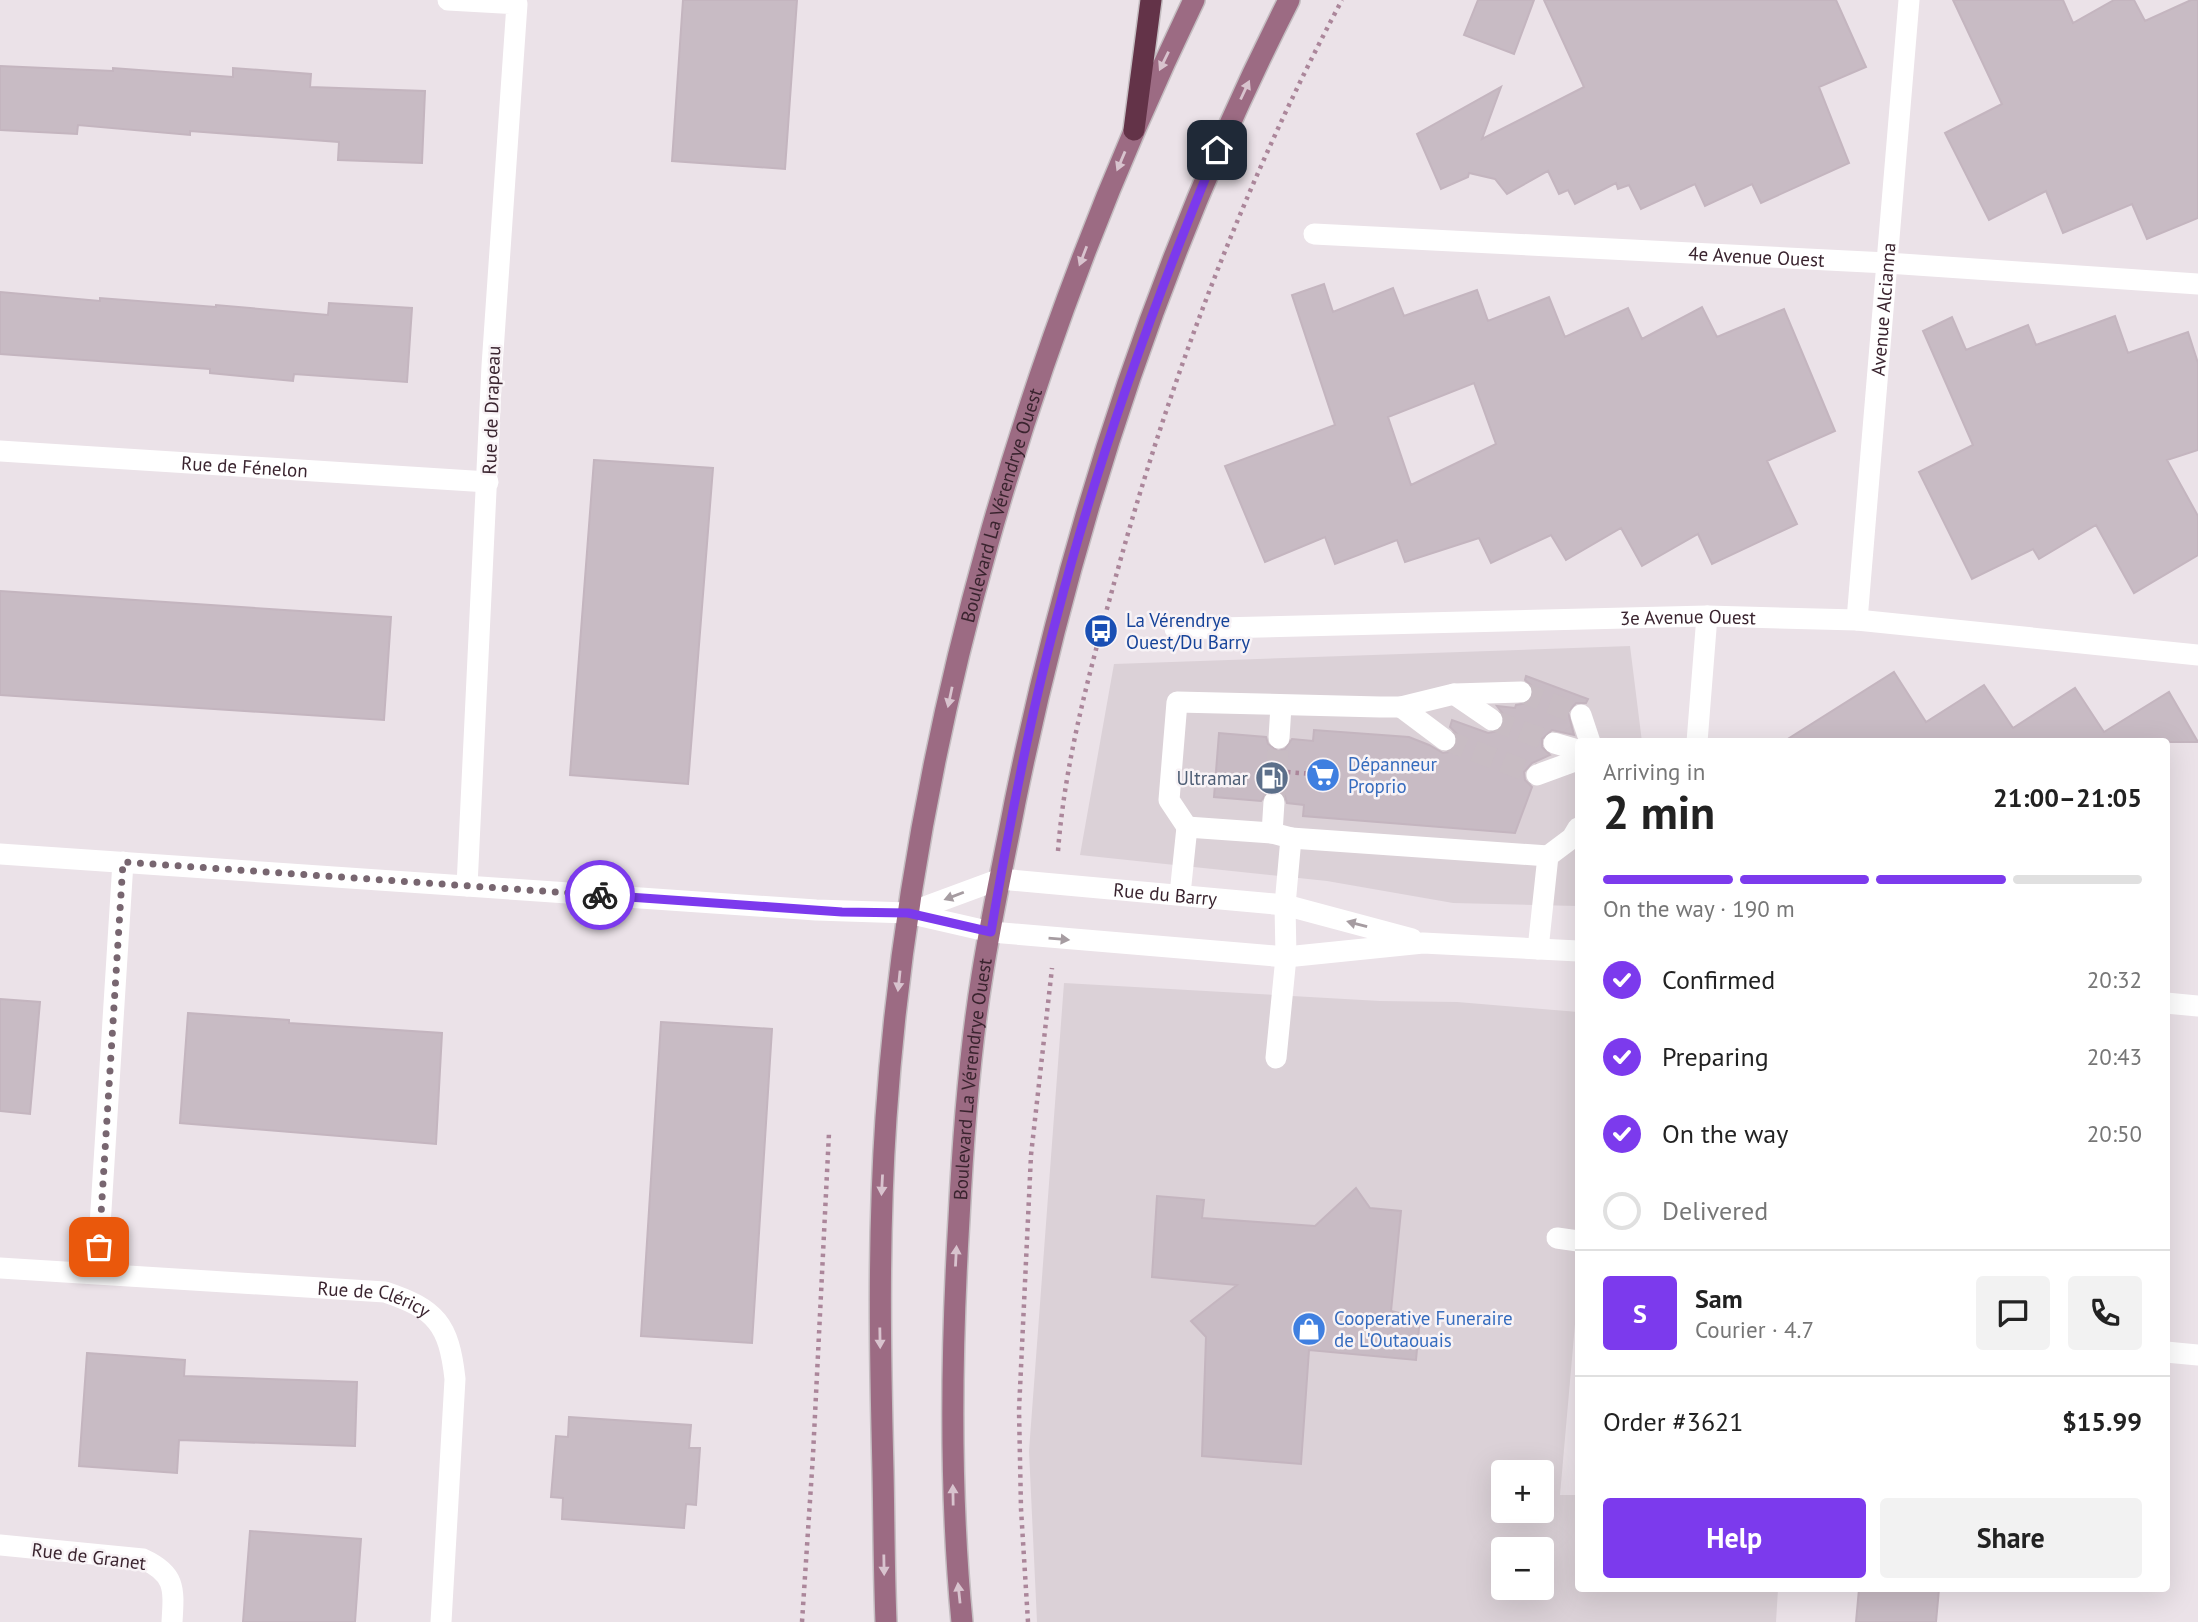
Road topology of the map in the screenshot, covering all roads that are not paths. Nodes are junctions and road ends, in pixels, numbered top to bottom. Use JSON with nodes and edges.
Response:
{"nodes":[{"id":1,"x":448,"y":0,"type":"edge"},
{"id":2,"x":1152,"y":0,"type":"edge"},
{"id":3,"x":1194,"y":0,"type":"edge"},
{"id":4,"x":1289,"y":0,"type":"edge"},
{"id":5,"x":1909,"y":0,"type":"edge"},
{"id":6,"x":1134,"y":131,"type":"junction"},
{"id":7,"x":1314,"y":234,"type":"dead end"},
{"id":8,"x":1886,"y":263,"type":"junction"},
{"id":9,"x":2198,"y":285,"type":"edge"},
{"id":10,"x":0,"y":451,"type":"edge"},
{"id":11,"x":488,"y":482,"type":"junction"},
{"id":12,"x":1707,"y":616,"type":"junction"},
{"id":13,"x":1857,"y":620,"type":"junction"},
{"id":14,"x":1175,"y":628,"type":"dead end"},
{"id":15,"x":2198,"y":655,"type":"edge"},
{"id":16,"x":1521,"y":692,"type":"tunnel mouth"},
{"id":17,"x":1454,"y":694,"type":"junction"},
{"id":18,"x":1281,"y":706,"type":"junction"},
{"id":19,"x":1401,"y":706,"type":"junction"},
{"id":20,"x":1581,"y":715,"type":"dead end"},
{"id":21,"x":1492,"y":720,"type":"tunnel mouth"},
{"id":22,"x":1279,"y":738,"type":"tunnel mouth"},
{"id":23,"x":1589,"y":738,"type":"edge"},
{"id":24,"x":1697,"y":738,"type":"edge"},
{"id":25,"x":1445,"y":740,"type":"tunnel mouth"},
{"id":26,"x":1554,"y":743,"type":"tunnel mouth"},
{"id":27,"x":1575,"y":749,"type":"edge"},
{"id":28,"x":1575,"y":761,"type":"edge"},
{"id":29,"x":1536,"y":775,"type":"tunnel mouth"},
{"id":30,"x":1273,"y":802,"type":"tunnel mouth"},
{"id":31,"x":1187,"y":827,"type":"junction"},
{"id":32,"x":1575,"y":833,"type":"edge"},
{"id":33,"x":1282,"y":835,"type":"junction"},
{"id":34,"x":0,"y":854,"type":"edge"},
{"id":35,"x":1548,"y":856,"type":"junction"},
{"id":36,"x":123,"y":862,"type":"junction"},
{"id":37,"x":1000,"y":878,"type":"junction"},
{"id":38,"x":467,"y":886,"type":"junction"},
{"id":39,"x":1180,"y":894,"type":"junction"},
{"id":40,"x":1285,"y":905,"type":"junction"},
{"id":41,"x":908,"y":913,"type":"junction"},
{"id":42,"x":991,"y":932,"type":"junction"},
{"id":43,"x":1423,"y":943,"type":"junction"},
{"id":44,"x":1538,"y":949,"type":"junction"},
{"id":45,"x":1575,"y":951,"type":"edge"},
{"id":46,"x":1286,"y":957,"type":"junction"},
{"id":47,"x":2170,"y":1003,"type":"edge"},
{"id":48,"x":2198,"y":1006,"type":"edge"},
{"id":49,"x":1276,"y":1058,"type":"dead end"},
{"id":50,"x":0,"y":1268,"type":"edge"},
{"id":51,"x":97,"y":1273,"type":"junction"},
{"id":52,"x":2170,"y":1352,"type":"edge"},
{"id":53,"x":2198,"y":1355,"type":"edge"},
{"id":54,"x":0,"y":1545,"type":"edge"},
{"id":55,"x":172,"y":1622,"type":"edge"},
{"id":56,"x":441,"y":1622,"type":"edge"},
{"id":57,"x":886,"y":1622,"type":"edge"},
{"id":58,"x":962,"y":1622,"type":"edge"}],
"edges":[{"from":1,"to":11,"type":"street","name":"Rue de Drapeau"},
{"from":2,"to":6,"type":"highway"},
{"from":3,"to":6,"type":"main road","name":"Boulevard La Vérendrye Ouest","one_way":true},
{"from":37,"to":4,"type":"main road","name":"Boulevard La Vérendrye Ouest","one_way":true},
{"from":5,"to":8,"type":"street","name":"Avenue Alcianna"},
{"from":6,"to":41,"type":"main road","name":"Boulevard La Vérendrye Ouest","one_way":true},
{"from":7,"to":8,"type":"street","name":"4e Avenue Ouest"},
{"from":8,"to":9,"type":"street","name":"4e Avenue Ouest"},
{"from":8,"to":13,"type":"street","name":"Avenue Alcianna"},
{"from":10,"to":11,"type":"street","name":"Rue de Fénelon"},
{"from":11,"to":38,"type":"street","name":"Rue de Drapeau"},
{"from":12,"to":13,"type":"street","name":"3e Avenue Ouest"},
{"from":12,"to":14,"type":"street","name":"3e Avenue Ouest"},
{"from":12,"to":24,"type":"street"},
{"from":13,"to":15,"type":"street","name":"3e Avenue Ouest"},
{"from":16,"to":17,"type":"street"},
{"from":17,"to":19,"type":"street"},
{"from":17,"to":21,"type":"street"},
{"from":18,"to":19,"type":"street"},
{"from":18,"to":22,"type":"street"},
{"from":18,"to":31,"type":"street"},
{"from":19,"to":25,"type":"street"},
{"from":20,"to":23,"type":"street"},
{"from":26,"to":27,"type":"street"},
{"from":28,"to":29,"type":"street"},
{"from":30,"to":33,"type":"street"},
{"from":31,"to":33,"type":"street"},
{"from":31,"to":39,"type":"street"},
{"from":32,"to":35,"type":"street"},
{"from":33,"to":35,"type":"street"},
{"from":33,"to":40,"type":"street"},
{"from":34,"to":36,"type":"street","name":"Rue du Barry"},
{"from":35,"to":44,"type":"street"},
{"from":36,"to":38,"type":"street","name":"Rue du Barry"},
{"from":36,"to":51,"type":"street"},
{"from":37,"to":39,"type":"street","name":"Rue du Barry"},
{"from":37,"to":41,"type":"street","name":"Rue du Barry","one_way":true},
{"from":37,"to":42,"type":"main road","name":"Boulevard La Vérendrye Ouest"},
{"from":38,"to":41,"type":"street","name":"Rue du Barry"},
{"from":39,"to":40,"type":"street","name":"Rue du Barry"},
{"from":43,"to":40,"type":"street","name":"Rue du Barry","one_way":true},
{"from":40,"to":46,"type":"street"},
{"from":41,"to":42,"type":"street","name":"Rue du Barry"},
{"from":41,"to":57,"type":"main road","name":"Boulevard La Vérendrye Ouest","one_way":true},
{"from":42,"to":46,"type":"street","name":"Rue du Barry","one_way":true},
{"from":58,"to":42,"type":"main road","name":"Boulevard La Vérendrye Ouest","one_way":true},
{"from":43,"to":44,"type":"street","name":"Rue du Barry"},
{"from":43,"to":46,"type":"street","name":"Rue du Barry"},
{"from":44,"to":45,"type":"street","name":"Rue du Barry"},
{"from":46,"to":49,"type":"street"},
{"from":47,"to":48,"type":"street"},
{"from":50,"to":51,"type":"street","name":"Rue de Cléricy"},
{"from":51,"to":56,"type":"street","name":"Rue de Cléricy"},
{"from":52,"to":53,"type":"street"},
{"from":54,"to":55,"type":"street","name":"Rue de Granet"}]}
